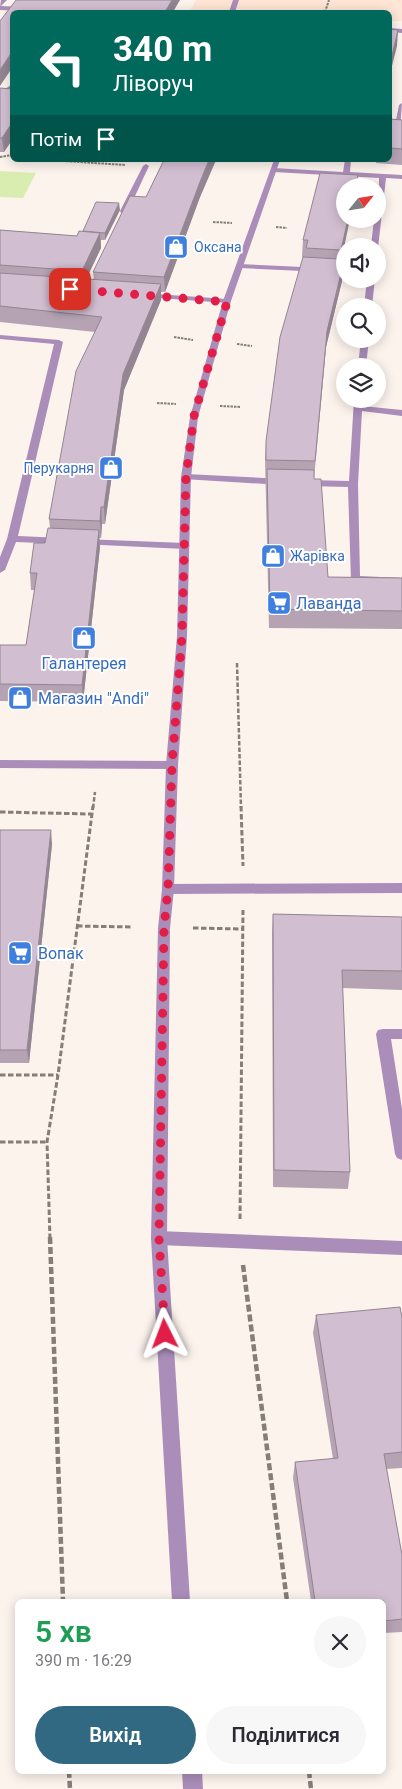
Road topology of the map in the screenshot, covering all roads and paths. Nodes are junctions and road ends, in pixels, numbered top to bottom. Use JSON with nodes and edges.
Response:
{"nodes":[{"id":1,"x":4,"y":0,"type":"edge"},
{"id":2,"x":0,"y":7,"type":"edge"},
{"id":3,"x":29,"y":9,"type":"edge"},
{"id":4,"x":10,"y":88,"type":"edge"},
{"id":5,"x":0,"y":96,"type":"edge"},
{"id":6,"x":402,"y":105,"type":"edge"},
{"id":7,"x":396,"y":130,"type":"edge"},
{"id":8,"x":79,"y":162,"type":"edge"},
{"id":9,"x":348,"y":162,"type":"edge"},
{"id":10,"x":94,"y":163,"type":"joint"},
{"id":11,"x":275,"y":165,"type":"edge"},
{"id":12,"x":146,"y":166,"type":"joint"},
{"id":13,"x":346,"y":174,"type":"junction"},
{"id":14,"x":383,"y":176,"type":"junction"},
{"id":15,"x":402,"y":177,"type":"edge"},
{"id":16,"x":120,"y":218,"type":"edge"},
{"id":17,"x":376,"y":238,"type":"edge"},
{"id":18,"x":241,"y":266,"type":"junction"},
{"id":19,"x":336,"y":271,"type":"edge"},
{"id":20,"x":136,"y":294,"type":"edge"},
{"id":21,"x":227,"y":302,"type":"junction"},
{"id":22,"x":0,"y":336,"type":"edge"},
{"id":23,"x":174,"y":337,"type":"dead end"},
{"id":24,"x":194,"y":340,"type":"dead end"},
{"id":25,"x":236,"y":344,"type":"dead end"},
{"id":26,"x":252,"y":346,"type":"dead end"},
{"id":27,"x":357,"y":408,"type":"edge"},
{"id":28,"x":377,"y":408,"type":"edge"},
{"id":29,"x":402,"y":413,"type":"edge"},
{"id":30,"x":186,"y":477,"type":"junction"},
{"id":31,"x":353,"y":484,"type":"junction"},
{"id":32,"x":12,"y":539,"type":"junction"},
{"id":33,"x":185,"y":546,"type":"junction"},
{"id":34,"x":0,"y":570,"type":"edge"},
{"id":35,"x":402,"y":581,"type":"edge"},
{"id":36,"x":237,"y":663,"type":"dead end"},
{"id":37,"x":0,"y":764,"type":"edge"},
{"id":38,"x":172,"y":765,"type":"junction"},
{"id":39,"x":95,"y":792,"type":"dead end"},
{"id":40,"x":0,"y":812,"type":"edge"},
{"id":41,"x":91,"y":814,"type":"junction"},
{"id":42,"x":244,"y":888,"type":"junction"},
{"id":43,"x":402,"y":888,"type":"edge"},
{"id":44,"x":168,"y":889,"type":"junction"},
{"id":45,"x":77,"y":926,"type":"junction"},
{"id":46,"x":132,"y":927,"type":"dead end"},
{"id":47,"x":194,"y":928,"type":"dead end"},
{"id":48,"x":243,"y":929,"type":"dead end"},
{"id":49,"x":402,"y":1034,"type":"edge"},
{"id":50,"x":0,"y":1075,"type":"edge"},
{"id":51,"x":58,"y":1075,"type":"junction"},
{"id":52,"x":0,"y":1142,"type":"edge"},
{"id":53,"x":47,"y":1142,"type":"junction"},
{"id":54,"x":402,"y":1154,"type":"edge"},
{"id":55,"x":159,"y":1238,"type":"junction"},
{"id":56,"x":402,"y":1248,"type":"edge"},
{"id":57,"x":63,"y":1599,"type":"edge"},
{"id":58,"x":182,"y":1599,"type":"edge"},
{"id":59,"x":70,"y":1774,"type":"edge"},
{"id":60,"x":192,"y":1774,"type":"edge"},
{"id":61,"x":309,"y":1774,"type":"edge"},
{"id":62,"x":70,"y":1789,"type":"edge"},
{"id":63,"x":193,"y":1789,"type":"edge"},
{"id":64,"x":311,"y":1789,"type":"edge"}],
"edges":[{"from":1,"to":2,"type":"street"},
{"from":2,"to":3,"type":"street"},
{"from":4,"to":5,"type":"street"},
{"from":6,"to":7,"type":"street"},
{"from":8,"to":10,"type":"path"},
{"from":9,"to":13,"type":"street"},
{"from":10,"to":12,"type":"path"},
{"from":11,"to":13,"type":"street"},
{"from":11,"to":18,"type":"street"},
{"from":12,"to":16,"type":"street"},
{"from":13,"to":14,"type":"street"},
{"from":14,"to":15,"type":"street"},
{"from":14,"to":17,"type":"street"},
{"from":18,"to":19,"type":"street"},
{"from":18,"to":21,"type":"street"},
{"from":20,"to":21,"type":"street"},
{"from":21,"to":30,"type":"street"},
{"from":22,"to":32,"type":"street"},
{"from":23,"to":24,"type":"path"},
{"from":25,"to":26,"type":"path"},
{"from":27,"to":31,"type":"street"},
{"from":28,"to":29,"type":"street"},
{"from":30,"to":31,"type":"street"},
{"from":30,"to":33,"type":"street"},
{"from":31,"to":35,"type":"street"},
{"from":32,"to":33,"type":"street"},
{"from":32,"to":34,"type":"street"},
{"from":33,"to":38,"type":"street"},
{"from":36,"to":42,"type":"path"},
{"from":37,"to":38,"type":"street"},
{"from":38,"to":44,"type":"street"},
{"from":39,"to":41,"type":"path"},
{"from":40,"to":41,"type":"path"},
{"from":41,"to":45,"type":"path"},
{"from":42,"to":43,"type":"street"},
{"from":42,"to":44,"type":"street"},
{"from":44,"to":55,"type":"street"},
{"from":45,"to":46,"type":"path"},
{"from":45,"to":51,"type":"path"},
{"from":47,"to":48,"type":"path"},
{"from":49,"to":54,"type":"street"},
{"from":50,"to":51,"type":"path"},
{"from":51,"to":53,"type":"path"},
{"from":52,"to":53,"type":"path"},
{"from":53,"to":57,"type":"path"},
{"from":55,"to":56,"type":"street"},
{"from":55,"to":58,"type":"street"},
{"from":59,"to":62,"type":"path"},
{"from":60,"to":63,"type":"street"},
{"from":61,"to":64,"type":"path"}]}
